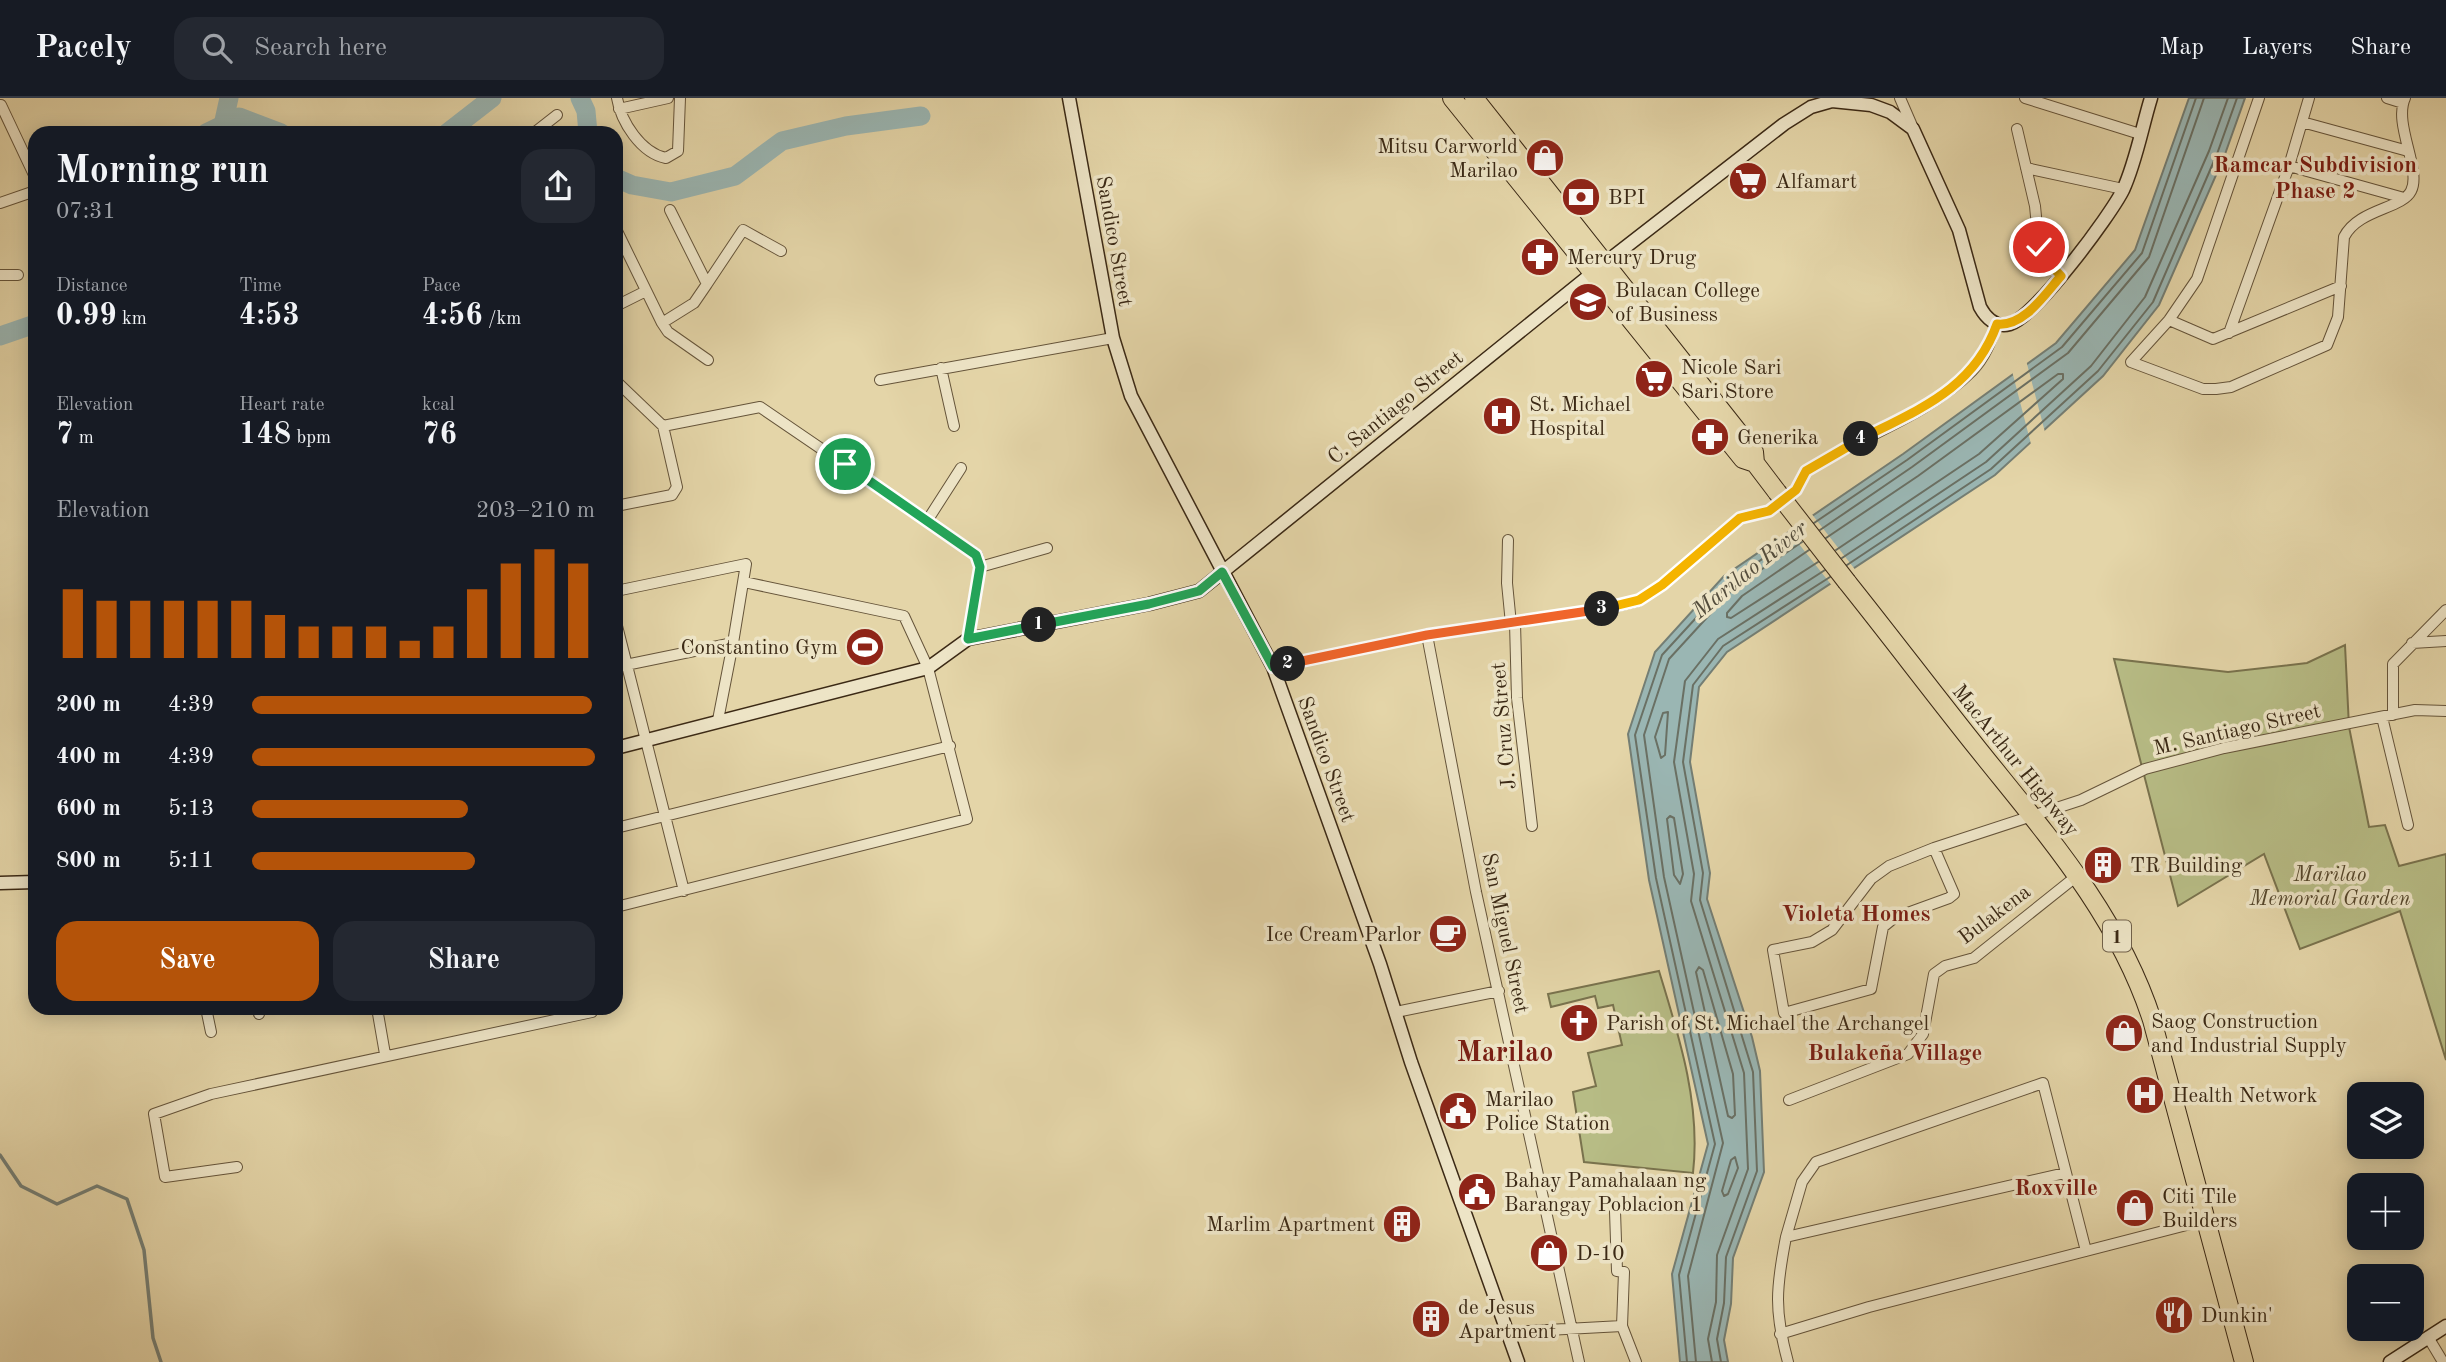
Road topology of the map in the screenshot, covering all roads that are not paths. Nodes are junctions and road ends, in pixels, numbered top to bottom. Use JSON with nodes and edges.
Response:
{"nodes":[{"id":1,"x":617,"y":98,"type":"edge"},
{"id":2,"x":668,"y":98,"type":"edge"},
{"id":3,"x":680,"y":98,"type":"edge"},
{"id":4,"x":1069,"y":98,"type":"edge"},
{"id":5,"x":1452,"y":98,"type":"edge"},
{"id":6,"x":1474,"y":98,"type":"edge"},
{"id":7,"x":1900,"y":98,"type":"edge"},
{"id":8,"x":2025,"y":98,"type":"edge"},
{"id":9,"x":2151,"y":98,"type":"edge"},
{"id":10,"x":2259,"y":98,"type":"edge"},
{"id":11,"x":2309,"y":98,"type":"edge"},
{"id":12,"x":2387,"y":98,"type":"edge"},
{"id":13,"x":2404,"y":100,"type":"edge"},
{"id":14,"x":1,"y":105,"type":"edge"},
{"id":15,"x":619,"y":109,"type":"junction"},
{"id":16,"x":557,"y":114,"type":"dead end"},
{"id":17,"x":2302,"y":122,"type":"junction"},
{"id":18,"x":542,"y":126,"type":"edge"},
{"id":19,"x":1913,"y":129,"type":"junction"},
{"id":20,"x":2017,"y":129,"type":"dead end"},
{"id":21,"x":2140,"y":134,"type":"junction"},
{"id":22,"x":2408,"y":151,"type":"junction"},
{"id":23,"x":28,"y":162,"type":"edge"},
{"id":24,"x":2289,"y":166,"type":"junction"},
{"id":25,"x":2026,"y":168,"type":"junction"},
{"id":26,"x":2123,"y":189,"type":"junction"},
{"id":27,"x":28,"y":193,"type":"edge"},
{"id":28,"x":2404,"y":198,"type":"junction"},
{"id":29,"x":0,"y":203,"type":"edge"},
{"id":30,"x":670,"y":211,"type":"dead end"},
{"id":31,"x":781,"y":251,"type":"dead end"},
{"id":32,"x":623,"y":254,"type":"edge"},
{"id":33,"x":1599,"y":268,"type":"junction"},
{"id":34,"x":0,"y":275,"type":"edge"},
{"id":35,"x":18,"y":275,"type":"dead end"},
{"id":36,"x":2061,"y":276,"type":"junction"},
{"id":37,"x":707,"y":284,"type":"junction"},
{"id":38,"x":2341,"y":286,"type":"junction"},
{"id":39,"x":646,"y":291,"type":"junction"},
{"id":40,"x":623,"y":302,"type":"edge"},
{"id":41,"x":2169,"y":320,"type":"junction"},
{"id":42,"x":662,"y":323,"type":"junction"},
{"id":43,"x":1997,"y":324,"type":"junction"},
{"id":44,"x":2229,"y":332,"type":"junction"},
{"id":45,"x":1113,"y":338,"type":"junction"},
{"id":46,"x":708,"y":360,"type":"dead end"},
{"id":47,"x":941,"y":369,"type":"junction"},
{"id":48,"x":880,"y":380,"type":"dead end"},
{"id":49,"x":623,"y":388,"type":"edge"},
{"id":50,"x":663,"y":426,"type":"junction"},
{"id":51,"x":954,"y":426,"type":"dead end"},
{"id":52,"x":961,"y":468,"type":"dead end"},
{"id":53,"x":623,"y":505,"type":"edge"},
{"id":54,"x":927,"y":521,"type":"junction"},
{"id":55,"x":1508,"y":540,"type":"dead end"},
{"id":56,"x":1047,"y":548,"type":"dead end"},
{"id":57,"x":980,"y":567,"type":"junction"},
{"id":58,"x":1222,"y":572,"type":"junction"},
{"id":59,"x":744,"y":582,"type":"junction"},
{"id":60,"x":623,"y":590,"type":"edge"},
{"id":61,"x":2446,"y":610,"type":"edge"},
{"id":62,"x":1513,"y":623,"type":"junction"},
{"id":63,"x":1427,"y":635,"type":"junction"},
{"id":64,"x":968,"y":639,"type":"junction"},
{"id":65,"x":2446,"y":641,"type":"edge"},
{"id":66,"x":733,"y":643,"type":"junction"},
{"id":67,"x":2412,"y":643,"type":"junction"},
{"id":68,"x":623,"y":666,"type":"edge"},
{"id":69,"x":1273,"y":667,"type":"junction"},
{"id":70,"x":928,"y":668,"type":"junction"},
{"id":71,"x":623,"y":672,"type":"edge"},
{"id":72,"x":2446,"y":711,"type":"edge"},
{"id":73,"x":2387,"y":716,"type":"junction"},
{"id":74,"x":718,"y":720,"type":"junction"},
{"id":75,"x":648,"y":741,"type":"junction"},
{"id":76,"x":623,"y":746,"type":"edge"},
{"id":77,"x":950,"y":746,"type":"junction"},
{"id":78,"x":667,"y":815,"type":"junction"},
{"id":79,"x":2031,"y":816,"type":"junction"},
{"id":80,"x":2408,"y":825,"type":"dead end"},
{"id":81,"x":623,"y":826,"type":"edge"},
{"id":82,"x":1532,"y":826,"type":"dead end"},
{"id":83,"x":1934,"y":848,"type":"junction"},
{"id":84,"x":2078,"y":875,"type":"junction"},
{"id":85,"x":28,"y":881,"type":"edge"},
{"id":86,"x":0,"y":883,"type":"edge"},
{"id":87,"x":684,"y":891,"type":"junction"},
{"id":88,"x":623,"y":905,"type":"edge"},
{"id":89,"x":1499,"y":990,"type":"junction"},
{"id":90,"x":1396,"y":1012,"type":"junction"},
{"id":91,"x":207,"y":1015,"type":"edge"},
{"id":92,"x":378,"y":1015,"type":"edge"},
{"id":93,"x":577,"y":1015,"type":"edge"},
{"id":94,"x":211,"y":1032,"type":"dead end"},
{"id":95,"x":385,"y":1054,"type":"junction"},
{"id":96,"x":1789,"y":1100,"type":"dead end"},
{"id":97,"x":237,"y":1167,"type":"dead end"},
{"id":98,"x":2065,"y":1173,"type":"junction"},
{"id":99,"x":1615,"y":1211,"type":"dead end"},
{"id":100,"x":2206,"y":1220,"type":"junction"},
{"id":101,"x":1786,"y":1237,"type":"junction"},
{"id":102,"x":2086,"y":1251,"type":"junction"},
{"id":103,"x":1622,"y":1326,"type":"junction"},
{"id":104,"x":2446,"y":1326,"type":"edge"},
{"id":105,"x":1571,"y":1327,"type":"junction"},
{"id":106,"x":1510,"y":1332,"type":"junction"},
{"id":107,"x":1780,"y":1334,"type":"junction"},
{"id":108,"x":2428,"y":1337,"type":"junction"},
{"id":109,"x":1518,"y":1362,"type":"edge"},
{"id":110,"x":1579,"y":1362,"type":"edge"},
{"id":111,"x":1636,"y":1362,"type":"edge"},
{"id":112,"x":1788,"y":1362,"type":"edge"},
{"id":113,"x":2244,"y":1362,"type":"edge"},
{"id":114,"x":2389,"y":1362,"type":"edge"},
{"id":115,"x":2443,"y":1362,"type":"edge"}],
"edges":[{"from":1,"to":15,"type":"street"},
{"from":2,"to":15,"type":"street"},
{"from":3,"to":15,"type":"street"},
{"from":4,"to":45,"type":"main road","name":"Sandico Street"},
{"from":5,"to":33,"type":"highway","name":"MacArthur Highway","number":"1"},
{"from":6,"to":33,"type":"highway","name":"MacArthur Highway","number":"1"},
{"from":7,"to":19,"type":"street"},
{"from":8,"to":21,"type":"street"},
{"from":9,"to":21,"type":"main road"},
{"from":10,"to":41,"type":"street"},
{"from":11,"to":17,"type":"street"},
{"from":12,"to":13,"type":"street"},
{"from":13,"to":22,"type":"street"},
{"from":14,"to":23,"type":"street"},
{"from":16,"to":18,"type":"street"},
{"from":17,"to":22,"type":"street"},
{"from":17,"to":24,"type":"street"},
{"from":19,"to":33,"type":"main road","name":"C. Santiago Street"},
{"from":19,"to":43,"type":"main road"},
{"from":20,"to":25,"type":"street"},
{"from":21,"to":26,"type":"main road"},
{"from":22,"to":28,"type":"street"},
{"from":24,"to":28,"type":"street"},
{"from":24,"to":44,"type":"street"},
{"from":25,"to":26,"type":"street"},
{"from":25,"to":36,"type":"street"},
{"from":26,"to":36,"type":"main road"},
{"from":27,"to":29,"type":"street"},
{"from":28,"to":38,"type":"street"},
{"from":30,"to":37,"type":"street"},
{"from":31,"to":37,"type":"street"},
{"from":32,"to":39,"type":"street"},
{"from":33,"to":58,"type":"main road","name":"C. Santiago Street"},
{"from":33,"to":79,"type":"highway","name":"MacArthur Highway","number":"1","bridge":true},
{"from":34,"to":35,"type":"street"},
{"from":36,"to":43,"type":"main road"},
{"from":37,"to":42,"type":"street"},
{"from":38,"to":41,"type":"street"},
{"from":38,"to":44,"type":"street"},
{"from":39,"to":40,"type":"street"},
{"from":39,"to":42,"type":"street"},
{"from":41,"to":44,"type":"street"},
{"from":42,"to":46,"type":"street"},
{"from":43,"to":62,"type":"street"},
{"from":45,"to":47,"type":"street"},
{"from":45,"to":58,"type":"main road","name":"Sandico Street"},
{"from":47,"to":48,"type":"street"},
{"from":47,"to":51,"type":"street"},
{"from":49,"to":50,"type":"street"},
{"from":50,"to":53,"type":"street"},
{"from":50,"to":54,"type":"street"},
{"from":52,"to":54,"type":"street"},
{"from":54,"to":57,"type":"street"},
{"from":55,"to":62,"type":"street","name":"J. Cruz Street"},
{"from":56,"to":57,"type":"street"},
{"from":57,"to":64,"type":"street"},
{"from":58,"to":64,"type":"main road","name":"C. Santiago Street"},
{"from":58,"to":69,"type":"main road","name":"Sandico Street"},
{"from":59,"to":60,"type":"street"},
{"from":59,"to":66,"type":"street"},
{"from":59,"to":70,"type":"street"},
{"from":61,"to":67,"type":"street"},
{"from":62,"to":63,"type":"street"},
{"from":62,"to":82,"type":"street","name":"J. Cruz Street"},
{"from":63,"to":69,"type":"street"},
{"from":63,"to":89,"type":"street","name":"San Miguel Street"},
{"from":64,"to":70,"type":"main road"},
{"from":65,"to":67,"type":"street"},
{"from":66,"to":68,"type":"street"},
{"from":66,"to":74,"type":"street"},
{"from":67,"to":73,"type":"street"},
{"from":69,"to":90,"type":"main road","name":"Sandico Street"},
{"from":70,"to":74,"type":"main road"},
{"from":70,"to":77,"type":"street"},
{"from":71,"to":75,"type":"street"},
{"from":72,"to":73,"type":"street","name":"M. Santiago Street"},
{"from":73,"to":79,"type":"street","name":"M. Santiago Street"},
{"from":73,"to":80,"type":"street"},
{"from":74,"to":75,"type":"main road"},
{"from":75,"to":76,"type":"main road"},
{"from":75,"to":78,"type":"street"},
{"from":77,"to":78,"type":"street"},
{"from":77,"to":87,"type":"street"},
{"from":78,"to":81,"type":"street"},
{"from":78,"to":87,"type":"street"},
{"from":79,"to":83,"type":"street","name":"M. Santiago Street"},
{"from":79,"to":84,"type":"highway","name":"MacArthur Highway","number":"1"},
{"from":83,"to":83,"type":"street","name":"M. Santiago Street"},
{"from":84,"to":96,"type":"street","name":"Bulakena"},
{"from":84,"to":100,"type":"highway","name":"MacArthur Highway","number":"1"},
{"from":85,"to":86,"type":"main road"},
{"from":87,"to":88,"type":"street"},
{"from":89,"to":90,"type":"street"},
{"from":89,"to":105,"type":"street","name":"San Miguel Street"},
{"from":90,"to":106,"type":"main road","name":"Sandico Street"},
{"from":91,"to":94,"type":"street"},
{"from":92,"to":95,"type":"street"},
{"from":93,"to":95,"type":"street"},
{"from":95,"to":97,"type":"street"},
{"from":98,"to":101,"type":"street"},
{"from":98,"to":101,"type":"street"},
{"from":98,"to":102,"type":"street"},
{"from":99,"to":103,"type":"street"},
{"from":100,"to":102,"type":"street"},
{"from":100,"to":113,"type":"highway","name":"MacArthur Highway","number":"1"},
{"from":101,"to":107,"type":"street"},
{"from":102,"to":107,"type":"street"},
{"from":103,"to":105,"type":"street"},
{"from":103,"to":111,"type":"street"},
{"from":104,"to":108,"type":"main road"},
{"from":105,"to":106,"type":"street"},
{"from":105,"to":110,"type":"street","name":"San Miguel Street"},
{"from":106,"to":109,"type":"main road","name":"Sandico Street"},
{"from":107,"to":112,"type":"street"},
{"from":108,"to":114,"type":"main road"},
{"from":108,"to":115,"type":"street"}]}
